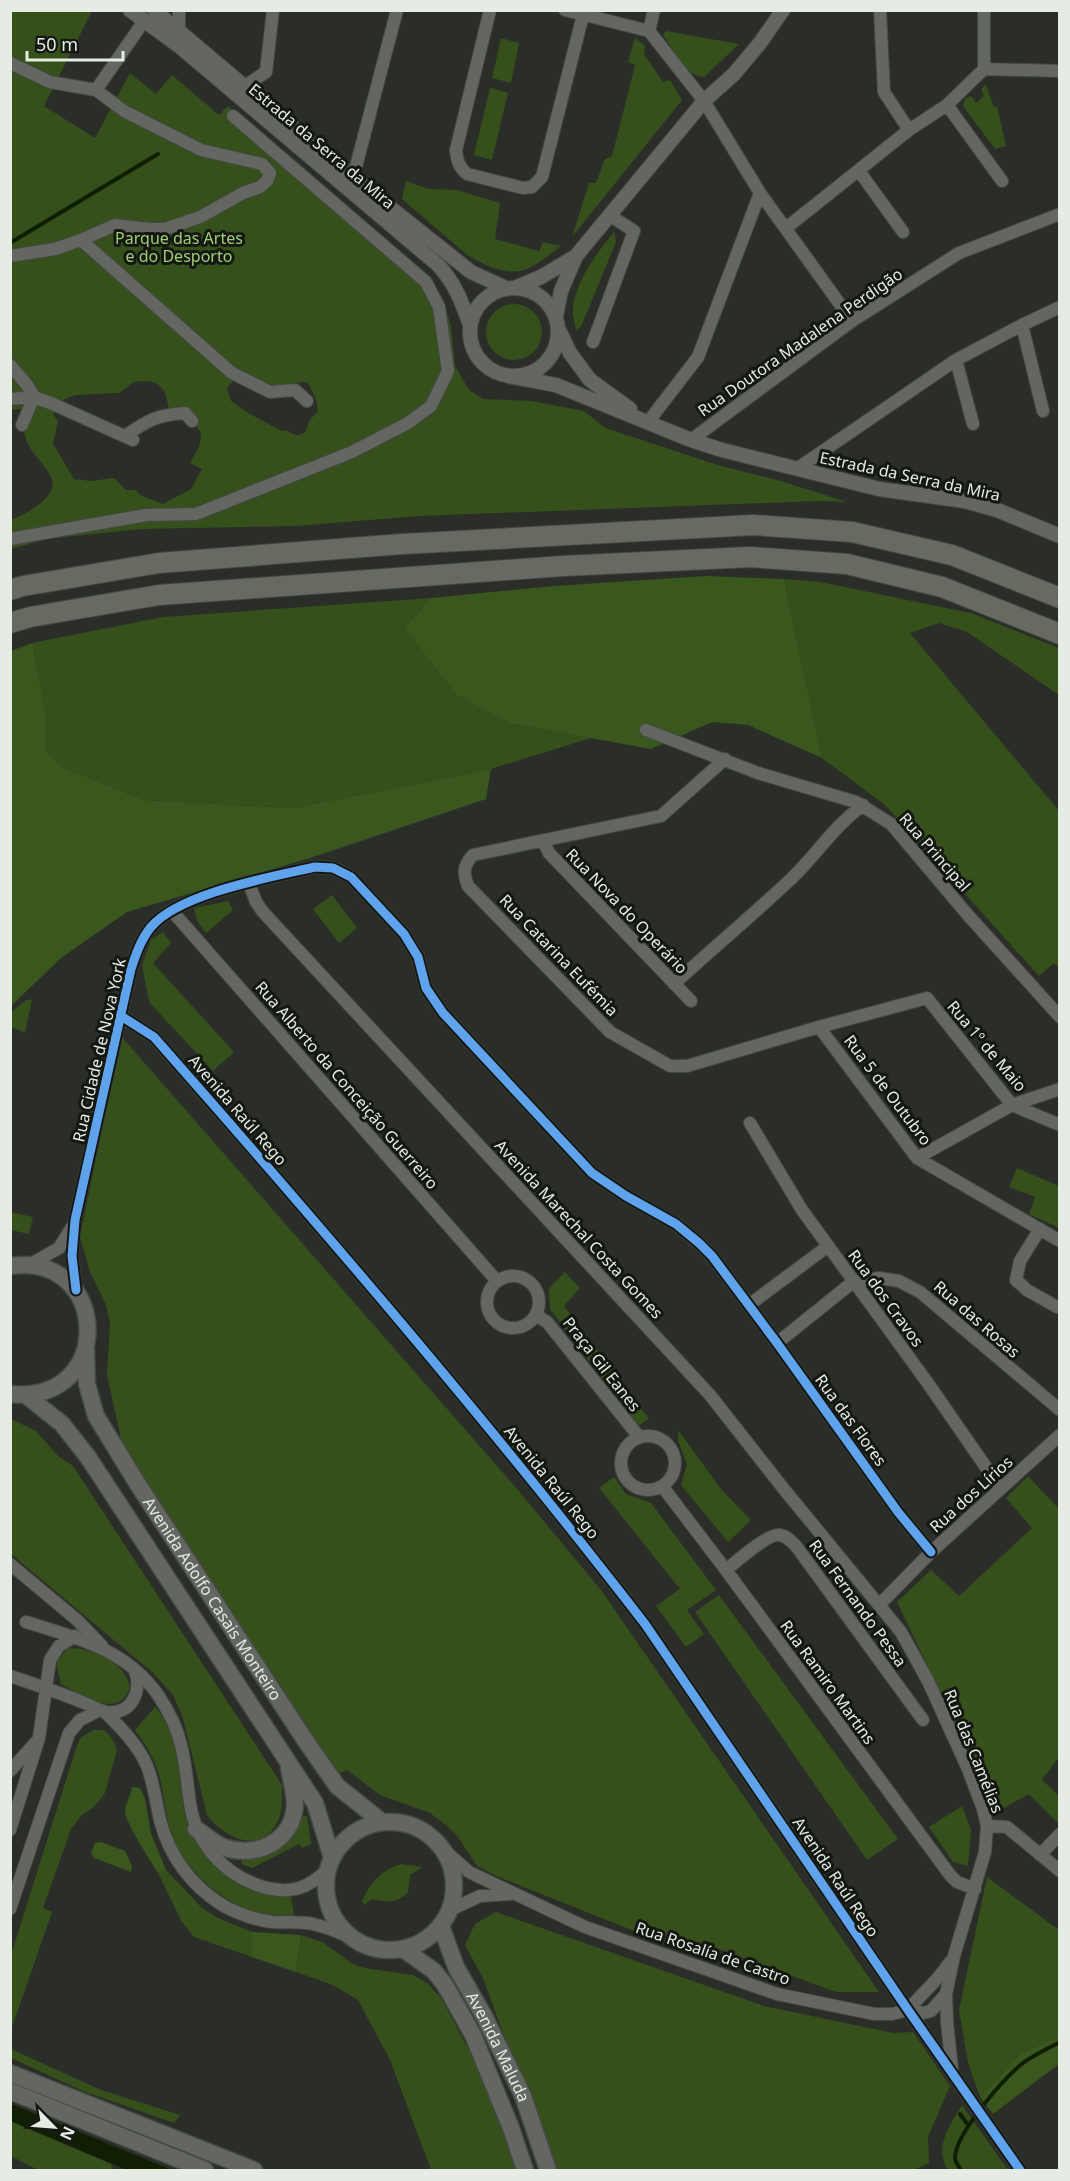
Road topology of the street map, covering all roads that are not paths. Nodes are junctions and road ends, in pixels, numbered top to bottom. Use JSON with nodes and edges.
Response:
{"nodes":[{"id":1,"x":130,"y":10,"type":"edge"},
{"id":2,"x":179,"y":10,"type":"edge"},
{"id":3,"x":273,"y":10,"type":"edge"},
{"id":4,"x":397,"y":10,"type":"edge"},
{"id":5,"x":490,"y":10,"type":"edge"},
{"id":6,"x":565,"y":10,"type":"edge"},
{"id":7,"x":654,"y":10,"type":"edge"},
{"id":8,"x":783,"y":10,"type":"edge"},
{"id":9,"x":880,"y":10,"type":"edge"},
{"id":10,"x":984,"y":10,"type":"edge"},
{"id":11,"x":583,"y":15,"type":"junction"},
{"id":12,"x":149,"y":16,"type":"edge"},
{"id":13,"x":178,"y":29,"type":"junction"},
{"id":14,"x":649,"y":31,"type":"junction"},
{"id":15,"x":10,"y":63,"type":"edge"},
{"id":16,"x":984,"y":69,"type":"junction"},
{"id":17,"x":1059,"y":71,"type":"edge"},
{"id":18,"x":245,"y":86,"type":"junction"},
{"id":19,"x":96,"y":90,"type":"junction"},
{"id":20,"x":704,"y":101,"type":"junction"},
{"id":21,"x":947,"y":105,"type":"junction"},
{"id":22,"x":233,"y":116,"type":"dead end"},
{"id":23,"x":909,"y":130,"type":"junction"},
{"id":24,"x":859,"y":171,"type":"junction"},
{"id":25,"x":352,"y":178,"type":"junction"},
{"id":26,"x":1002,"y":181,"type":"dead end"},
{"id":27,"x":760,"y":193,"type":"junction"},
{"id":28,"x":1059,"y":214,"type":"edge"},
{"id":29,"x":609,"y":215,"type":"junction"},
{"id":30,"x":786,"y":228,"type":"junction"},
{"id":31,"x":903,"y":232,"type":"dead end"},
{"id":32,"x":81,"y":240,"type":"junction"},
{"id":33,"x":10,"y":256,"type":"edge"},
{"id":34,"x":576,"y":256,"type":"junction"},
{"id":35,"x":511,"y":288,"type":"junction"},
{"id":36,"x":1059,"y":307,"type":"edge"},
{"id":37,"x":556,"y":316,"type":"junction"},
{"id":38,"x":852,"y":321,"type":"junction"},
{"id":39,"x":470,"y":325,"type":"junction"},
{"id":40,"x":1022,"y":325,"type":"junction"},
{"id":41,"x":559,"y":330,"type":"junction"},
{"id":42,"x":594,"y":342,"type":"dead end"},
{"id":43,"x":956,"y":360,"type":"junction"},
{"id":44,"x":10,"y":365,"type":"edge"},
{"id":45,"x":508,"y":376,"type":"junction"},
{"id":46,"x":34,"y":397,"type":"junction"},
{"id":47,"x":10,"y":399,"type":"edge"},
{"id":48,"x":307,"y":401,"type":"dead end"},
{"id":49,"x":1043,"y":411,"type":"dead end"},
{"id":50,"x":192,"y":421,"type":"dead end"},
{"id":51,"x":648,"y":422,"type":"junction"},
{"id":52,"x":974,"y":424,"type":"dead end"},
{"id":53,"x":22,"y":425,"type":"dead end"},
{"id":54,"x":691,"y":440,"type":"junction"},
{"id":55,"x":798,"y":468,"type":"junction"},
{"id":56,"x":1059,"y":536,"type":"edge"},
{"id":57,"x":10,"y":539,"type":"edge"},
{"id":58,"x":10,"y":590,"type":"edge"},
{"id":59,"x":1059,"y":597,"type":"edge"},
{"id":60,"x":10,"y":623,"type":"edge"},
{"id":61,"x":1059,"y":634,"type":"edge"},
{"id":62,"x":646,"y":730,"type":"dead end"},
{"id":63,"x":725,"y":759,"type":"junction"},
{"id":64,"x":863,"y":805,"type":"junction"},
{"id":65,"x":543,"y":841,"type":"junction"},
{"id":66,"x":249,"y":883,"type":"junction"},
{"id":67,"x":172,"y":911,"type":"junction"},
{"id":68,"x":674,"y":984,"type":"junction"},
{"id":69,"x":927,"y":998,"type":"joint"},
{"id":70,"x":691,"y":1001,"type":"dead end"},
{"id":71,"x":121,"y":1016,"type":"junction"},
{"id":72,"x":1059,"y":1017,"type":"edge"},
{"id":73,"x":819,"y":1027,"type":"junction"},
{"id":74,"x":1059,"y":1089,"type":"edge"},
{"id":75,"x":1012,"y":1105,"type":"junction"},
{"id":76,"x":750,"y":1123,"type":"dead end"},
{"id":77,"x":1059,"y":1125,"type":"edge"},
{"id":78,"x":917,"y":1158,"type":"junction"},
{"id":79,"x":75,"y":1220,"type":"junction"},
{"id":80,"x":1040,"y":1229,"type":"junction"},
{"id":81,"x":1059,"y":1241,"type":"edge"},
{"id":82,"x":828,"y":1246,"type":"junction"},
{"id":83,"x":29,"y":1264,"type":"junction"},
{"id":84,"x":11,"y":1265,"type":"edge"},
{"id":85,"x":497,"y":1281,"type":"junction"},
{"id":86,"x":853,"y":1282,"type":"junction"},
{"id":87,"x":76,"y":1290,"type":"junction"},
{"id":88,"x":749,"y":1305,"type":"junction"},
{"id":89,"x":1057,"y":1307,"type":"dead end"},
{"id":90,"x":536,"y":1316,"type":"junction"},
{"id":91,"x":777,"y":1343,"type":"junction"},
{"id":92,"x":86,"y":1350,"type":"junction"},
{"id":93,"x":19,"y":1395,"type":"edge"},
{"id":94,"x":1059,"y":1410,"type":"edge"},
{"id":95,"x":1059,"y":1435,"type":"edge"},
{"id":96,"x":638,"y":1438,"type":"junction"},
{"id":97,"x":662,"y":1486,"type":"junction"},
{"id":98,"x":1000,"y":1489,"type":"junction"},
{"id":99,"x":931,"y":1552,"type":"junction"},
{"id":100,"x":10,"y":1564,"type":"edge"},
{"id":101,"x":726,"y":1570,"type":"junction"},
{"id":102,"x":880,"y":1604,"type":"junction"},
{"id":103,"x":26,"y":1622,"type":"dead end"},
{"id":104,"x":75,"y":1636,"type":"junction"},
{"id":105,"x":107,"y":1651,"type":"junction"},
{"id":106,"x":135,"y":1670,"type":"junction"},
{"id":107,"x":10,"y":1676,"type":"edge"},
{"id":108,"x":47,"y":1689,"type":"junction"},
{"id":109,"x":102,"y":1711,"type":"junction"},
{"id":110,"x":923,"y":1720,"type":"dead end"},
{"id":111,"x":39,"y":1738,"type":"junction"},
{"id":112,"x":288,"y":1762,"type":"junction"},
{"id":113,"x":10,"y":1771,"type":"edge"},
{"id":114,"x":381,"y":1822,"type":"junction"},
{"id":115,"x":987,"y":1826,"type":"junction"},
{"id":116,"x":196,"y":1829,"type":"junction"},
{"id":117,"x":10,"y":1830,"type":"edge"},
{"id":118,"x":1059,"y":1834,"type":"edge"},
{"id":119,"x":444,"y":1850,"type":"junction"},
{"id":120,"x":1040,"y":1855,"type":"junction"},
{"id":121,"x":330,"y":1863,"type":"junction"},
{"id":122,"x":1059,"y":1871,"type":"edge"},
{"id":123,"x":975,"y":1889,"type":"junction"},
{"id":124,"x":514,"y":1894,"type":"junction"},
{"id":125,"x":10,"y":1909,"type":"edge"},
{"id":126,"x":450,"y":1910,"type":"junction"},
{"id":127,"x":441,"y":1926,"type":"junction"},
{"id":128,"x":352,"y":1938,"type":"junction"},
{"id":129,"x":403,"y":1949,"type":"junction"},
{"id":130,"x":954,"y":1956,"type":"junction"},
{"id":131,"x":946,"y":1994,"type":"junction"},
{"id":132,"x":908,"y":2010,"type":"junction"},
{"id":133,"x":952,"y":2072,"type":"junction"},
{"id":134,"x":10,"y":2073,"type":"edge"},
{"id":135,"x":10,"y":2091,"type":"edge"},
{"id":136,"x":205,"y":2170,"type":"edge"},
{"id":137,"x":254,"y":2170,"type":"edge"},
{"id":138,"x":525,"y":2170,"type":"edge"},
{"id":139,"x":548,"y":2170,"type":"edge"},
{"id":140,"x":1020,"y":2170,"type":"edge"}],
"edges":[{"from":1,"to":12,"type":"street","name":"Estrada da Serra da Mira"},
{"from":2,"to":13,"type":"street"},
{"from":3,"to":18,"type":"street"},
{"from":4,"to":25,"type":"street"},
{"from":5,"to":11,"type":"street"},
{"from":6,"to":11,"type":"street"},
{"from":7,"to":14,"type":"street"},
{"from":8,"to":20,"type":"street"},
{"from":9,"to":23,"type":"street"},
{"from":10,"to":16,"type":"street"},
{"from":11,"to":14,"type":"street"},
{"from":12,"to":13,"type":"street","name":"Estrada da Serra da Mira"},
{"from":12,"to":19,"type":"street"},
{"from":12,"to":39,"type":"street","name":"Estrada da Serra da Mira"},
{"from":13,"to":18,"type":"street","name":"Estrada da Serra da Mira"},
{"from":14,"to":20,"type":"street"},
{"from":15,"to":19,"type":"street"},
{"from":16,"to":17,"type":"street"},
{"from":16,"to":21,"type":"street"},
{"from":18,"to":25,"type":"street","name":"Estrada da Serra da Mira"},
{"from":19,"to":32,"type":"street"},
{"from":20,"to":27,"type":"street"},
{"from":20,"to":29,"type":"street"},
{"from":21,"to":23,"type":"street"},
{"from":21,"to":26,"type":"street"},
{"from":22,"to":57,"type":"street"},
{"from":23,"to":24,"type":"street"},
{"from":24,"to":30,"type":"street"},
{"from":24,"to":31,"type":"street"},
{"from":25,"to":35,"type":"street","name":"Estrada da Serra da Mira"},
{"from":27,"to":30,"type":"street"},
{"from":27,"to":51,"type":"street"},
{"from":28,"to":38,"type":"street","name":"Rua Doutora Madalena Perdigão"},
{"from":29,"to":34,"type":"street"},
{"from":29,"to":42,"type":"street"},
{"from":30,"to":38,"type":"street"},
{"from":32,"to":33,"type":"street"},
{"from":32,"to":48,"type":"street"},
{"from":34,"to":35,"type":"street"},
{"from":34,"to":37,"type":"street"},
{"from":35,"to":37,"type":"street"},
{"from":35,"to":39,"type":"street"},
{"from":36,"to":40,"type":"street"},
{"from":37,"to":41,"type":"street"},
{"from":38,"to":54,"type":"street","name":"Rua Doutora Madalena Perdigão"},
{"from":39,"to":45,"type":"street"},
{"from":40,"to":43,"type":"street"},
{"from":40,"to":49,"type":"street"},
{"from":41,"to":45,"type":"street"},
{"from":41,"to":51,"type":"street"},
{"from":43,"to":52,"type":"street"},
{"from":43,"to":55,"type":"street"},
{"from":44,"to":46,"type":"street"},
{"from":45,"to":51,"type":"street"},
{"from":46,"to":47,"type":"street"},
{"from":46,"to":50,"type":"street"},
{"from":46,"to":53,"type":"street"},
{"from":51,"to":54,"type":"street","name":"Estrada da Serra da Mira"},
{"from":54,"to":55,"type":"street","name":"Estrada da Serra da Mira"},
{"from":55,"to":56,"type":"street","name":"Estrada da Serra da Mira"},
{"from":58,"to":59,"type":"highway"},
{"from":60,"to":61,"type":"highway"},
{"from":62,"to":63,"type":"street","name":"Rua Principal"},
{"from":63,"to":64,"type":"street","name":"Rua Principal"},
{"from":63,"to":65,"type":"street","name":"Rua Catarina Eufémia"},
{"from":64,"to":68,"type":"street"},
{"from":64,"to":72,"type":"street","name":"Rua Principal"},
{"from":65,"to":68,"type":"street","name":"Rua Nova do Operário"},
{"from":65,"to":73,"type":"street","name":"Rua Catarina Eufémia"},
{"from":66,"to":67,"type":"street","name":"Rua Cidade de Nova York"},
{"from":66,"to":88,"type":"street","name":"Rua Cidade de Nova York"},
{"from":66,"to":102,"type":"street","name":"Avenida Marechal Costa Gomes"},
{"from":67,"to":71,"type":"street","name":"Rua Cidade de Nova York"},
{"from":67,"to":85,"type":"street","name":"Rua Alberto da Conceição Guerreiro"},
{"from":68,"to":70,"type":"street","name":"Rua Nova do Operário"},
{"from":69,"to":73,"type":"street","name":"Rua Catarina Eufémia"},
{"from":69,"to":75,"type":"street","name":"Rua 1º de Maio"},
{"from":71,"to":79,"type":"street","name":"Rua Cidade de Nova York"},
{"from":71,"to":132,"type":"street","name":"Avenida Raúl Rego"},
{"from":73,"to":78,"type":"street","name":"Rua 5 de Outubro"},
{"from":74,"to":75,"type":"street"},
{"from":75,"to":77,"type":"street","name":"Rua 1º de Maio"},
{"from":75,"to":78,"type":"street"},
{"from":76,"to":82,"type":"street","name":"Rua dos Cravos"},
{"from":78,"to":80,"type":"street","name":"Rua 5 de Outubro"},
{"from":79,"to":83,"type":"street"},
{"from":79,"to":87,"type":"street"},
{"from":80,"to":81,"type":"street","name":"Rua 5 de Outubro"},
{"from":80,"to":89,"type":"street"},
{"from":82,"to":86,"type":"street","name":"Rua dos Cravos"},
{"from":82,"to":88,"type":"street"},
{"from":83,"to":84,"type":"main road"},
{"from":83,"to":87,"type":"main road"},
{"from":85,"to":90,"type":"street"},
{"from":85,"to":90,"type":"street"},
{"from":86,"to":91,"type":"street"},
{"from":86,"to":94,"type":"street","name":"Rua das Rosas"},
{"from":86,"to":98,"type":"street","name":"Rua dos Cravos"},
{"from":87,"to":92,"type":"main road","name":"Avenida Adolfo Casais Monteiro"},
{"from":88,"to":91,"type":"street","name":"Rua das Flores"},
{"from":90,"to":96,"type":"street","name":"Praça Gil Eanes"},
{"from":91,"to":99,"type":"street","name":"Rua das Flores"},
{"from":92,"to":93,"type":"main road"},
{"from":92,"to":114,"type":"main road","name":"Avenida Adolfo Casais Monteiro"},
{"from":93,"to":112,"type":"main road","name":"Avenida Adolfo Casais Monteiro"},
{"from":95,"to":98,"type":"street","name":"Rua dos Lírios"},
{"from":96,"to":97,"type":"street"},
{"from":96,"to":97,"type":"street"},
{"from":97,"to":101,"type":"street","name":"Rua Ramiro Martins"},
{"from":98,"to":99,"type":"street","name":"Rua dos Lírios"},
{"from":99,"to":102,"type":"street","name":"Rua dos Lírios"},
{"from":100,"to":105,"type":"street"},
{"from":101,"to":110,"type":"street","name":"Rua Fernando Pessa"},
{"from":101,"to":123,"type":"street","name":"Rua Ramiro Martins"},
{"from":102,"to":115,"type":"street","name":"Rua das Camélias"},
{"from":103,"to":104,"type":"street"},
{"from":104,"to":105,"type":"street"},
{"from":104,"to":108,"type":"street"},
{"from":105,"to":106,"type":"street"},
{"from":106,"to":109,"type":"street"},
{"from":106,"to":116,"type":"street"},
{"from":107,"to":108,"type":"street"},
{"from":108,"to":109,"type":"street"},
{"from":108,"to":111,"type":"street"},
{"from":109,"to":125,"type":"street"},
{"from":109,"to":128,"type":"street"},
{"from":111,"to":113,"type":"street"},
{"from":111,"to":117,"type":"street"},
{"from":112,"to":116,"type":"main road"},
{"from":112,"to":121,"type":"main road","name":"Avenida Adolfo Casais Monteiro"},
{"from":114,"to":119,"type":"main road"},
{"from":114,"to":121,"type":"main road"},
{"from":115,"to":120,"type":"street"},
{"from":115,"to":123,"type":"street","name":"Rua das Camélias"},
{"from":116,"to":121,"type":"street"},
{"from":118,"to":120,"type":"street"},
{"from":119,"to":124,"type":"street","name":"Rua Rosalía de Castro"},
{"from":119,"to":126,"type":"main road"},
{"from":120,"to":122,"type":"street"},
{"from":121,"to":128,"type":"main road"},
{"from":123,"to":130,"type":"street","name":"Rua das Camélias"},
{"from":124,"to":126,"type":"street","name":"Rua Rosalía de Castro"},
{"from":124,"to":132,"type":"street","name":"Rua Rosalía de Castro"},
{"from":126,"to":127,"type":"main road"},
{"from":127,"to":129,"type":"main road"},
{"from":127,"to":139,"type":"main road","name":"Avenida Maluda"},
{"from":128,"to":129,"type":"main road"},
{"from":129,"to":138,"type":"main road","name":"Avenida Maluda"},
{"from":130,"to":131,"type":"street","name":"Rua das Camélias"},
{"from":130,"to":132,"type":"street","name":"Rua das Camélias"},
{"from":131,"to":132,"type":"street","name":"Rua Rosalía de Castro"},
{"from":131,"to":133,"type":"street","name":"Rua das Camélias"},
{"from":132,"to":133,"type":"street","name":"Avenida Raúl Rego"},
{"from":133,"to":140,"type":"street","name":"Rua das Camélias"},
{"from":134,"to":137,"type":"main road"},
{"from":135,"to":136,"type":"main road"}]}
